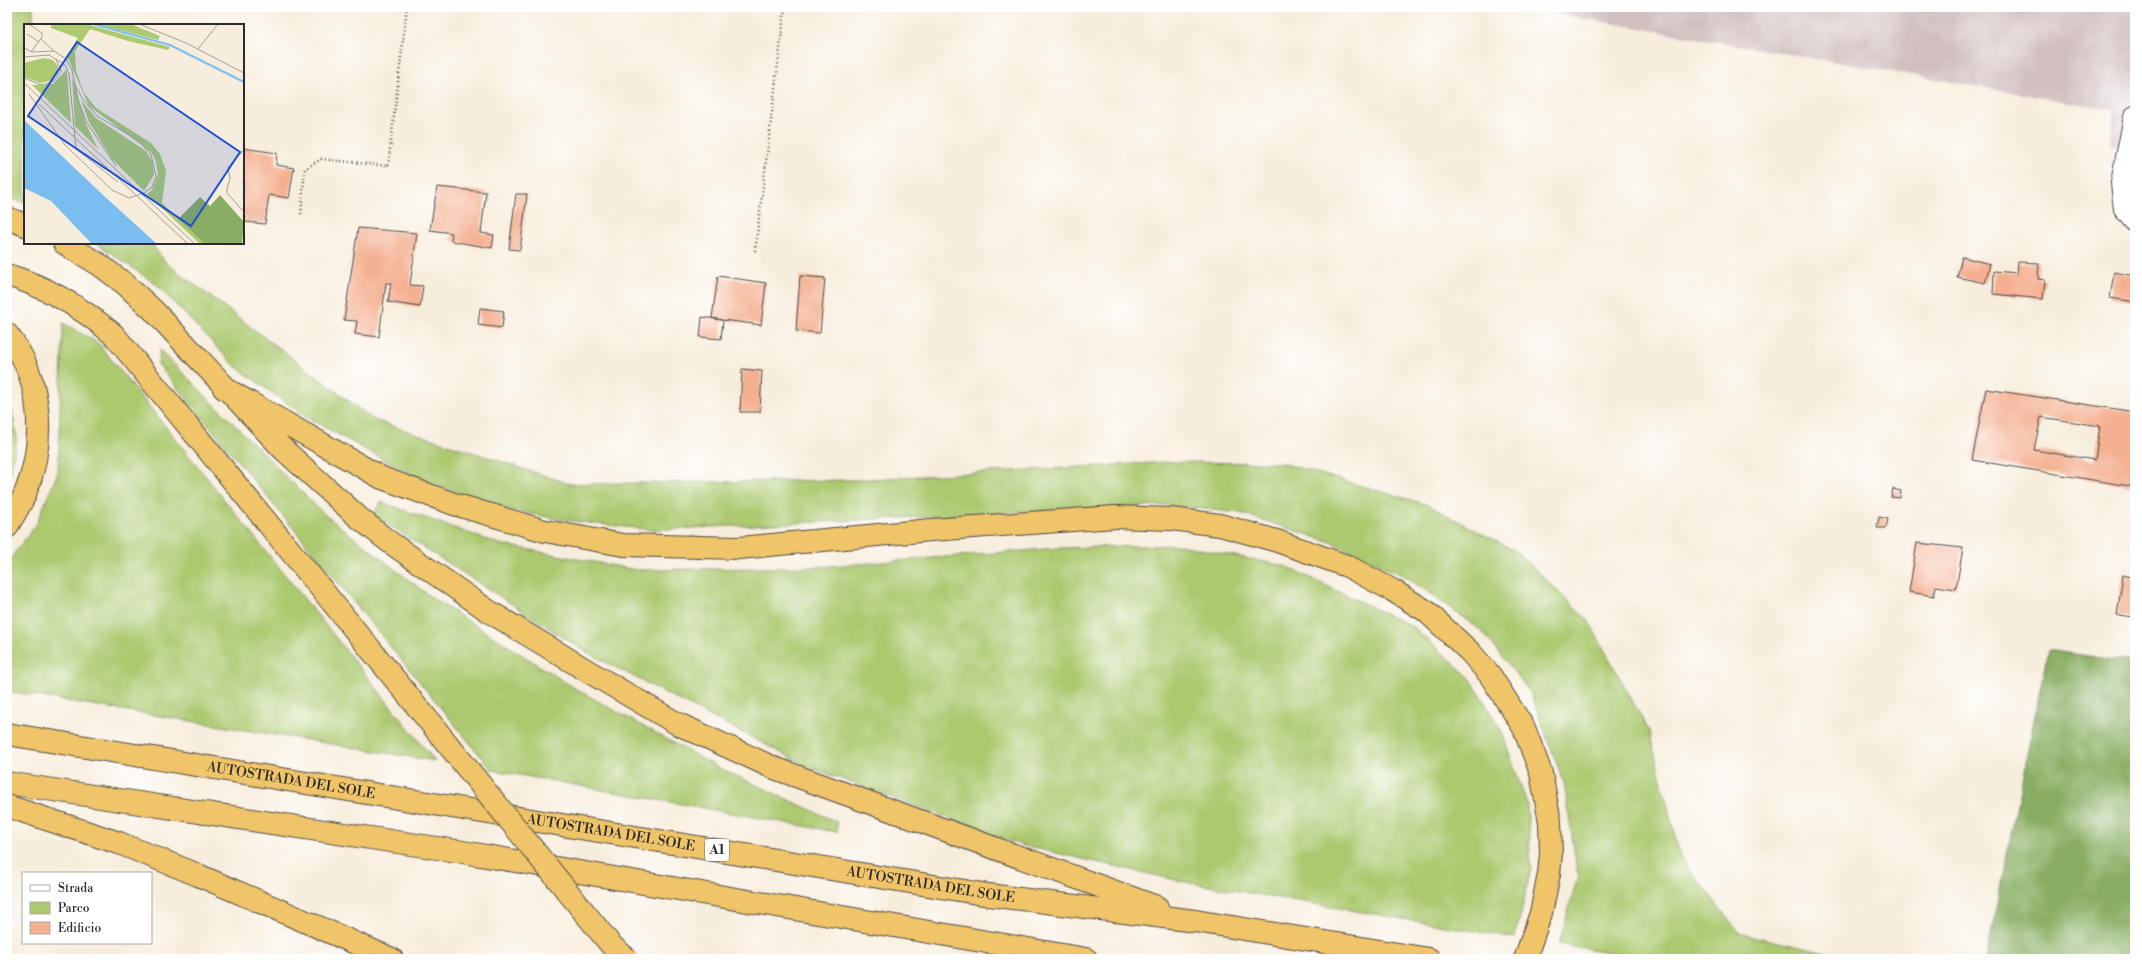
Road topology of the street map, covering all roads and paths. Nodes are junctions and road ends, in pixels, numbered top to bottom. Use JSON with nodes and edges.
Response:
{"nodes":[{"id":1,"x":407,"y":7,"type":"edge"},
{"id":2,"x":785,"y":7,"type":"edge"},
{"id":3,"x":2135,"y":117,"type":"edge"},
{"id":4,"x":301,"y":214,"type":"dead end"},
{"id":5,"x":7,"y":218,"type":"edge"},
{"id":6,"x":2135,"y":221,"type":"edge"},
{"id":7,"x":24,"y":225,"type":"edge"},
{"id":8,"x":66,"y":244,"type":"edge"},
{"id":9,"x":755,"y":251,"type":"dead end"},
{"id":10,"x":7,"y":274,"type":"edge"},
{"id":11,"x":7,"y":334,"type":"edge"},
{"id":12,"x":224,"y":388,"type":"junction"},
{"id":13,"x":7,"y":527,"type":"edge"},
{"id":14,"x":7,"y":734,"type":"edge"},
{"id":15,"x":7,"y":783,"type":"edge"},
{"id":16,"x":7,"y":806,"type":"edge"},
{"id":17,"x":1195,"y":921,"type":"junction"},
{"id":18,"x":392,"y":959,"type":"edge"},
{"id":19,"x":627,"y":959,"type":"edge"},
{"id":20,"x":1086,"y":959,"type":"edge"},
{"id":21,"x":1429,"y":959,"type":"edge"},
{"id":22,"x":1525,"y":959,"type":"edge"}],
"edges":[{"from":1,"to":4,"type":"path"},
{"from":2,"to":9,"type":"path"},
{"from":3,"to":6,"type":"street"},
{"from":5,"to":7,"type":"highway"},
{"from":8,"to":12,"type":"highway"},
{"from":10,"to":19,"type":"highway","bridge":true},
{"from":11,"to":13,"type":"highway"},
{"from":12,"to":17,"type":"highway"},
{"from":12,"to":22,"type":"highway"},
{"from":14,"to":17,"type":"highway","name":"AUTOSTRADA DEL SOLE","number":"A1"},
{"from":15,"to":20,"type":"highway"},
{"from":16,"to":18,"type":"highway"},
{"from":17,"to":21,"type":"highway","name":"AUTOSTRADA DEL SOLE","number":"A1"}]}
